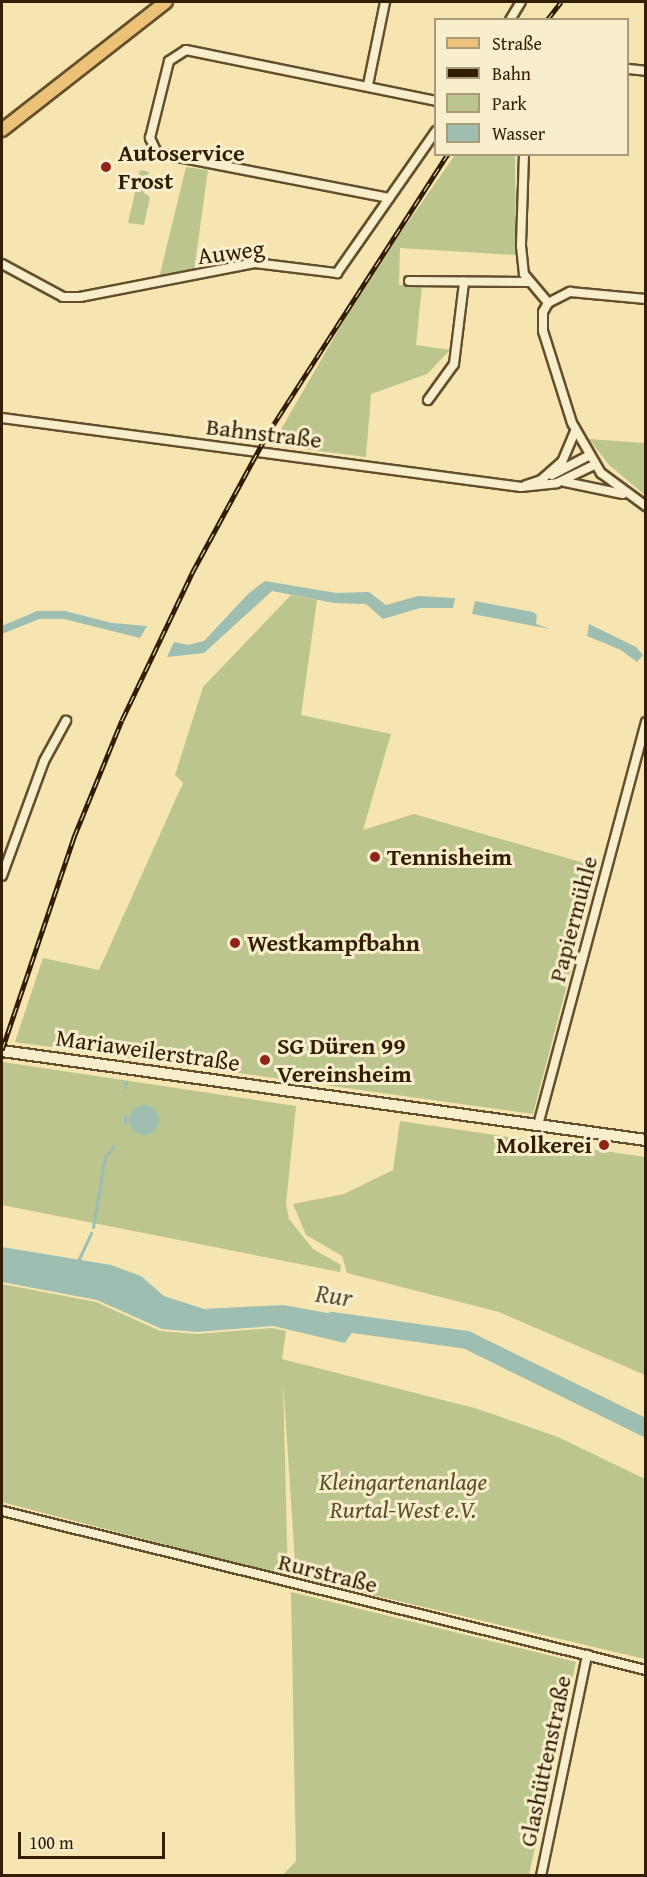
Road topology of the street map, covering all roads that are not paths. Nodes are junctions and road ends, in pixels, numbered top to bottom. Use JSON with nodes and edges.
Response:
{"nodes":[{"id":1,"x":163,"y":2,"type":"edge"},
{"id":2,"x":386,"y":2,"type":"edge"},
{"id":3,"x":521,"y":2,"type":"edge"},
{"id":4,"x":511,"y":18,"type":"edge"},
{"id":5,"x":629,"y":69,"type":"edge"},
{"id":6,"x":645,"y":71,"type":"edge"},
{"id":7,"x":368,"y":85,"type":"junction"},
{"id":8,"x":434,"y":101,"type":"edge"},
{"id":9,"x":2,"y":130,"type":"edge"},
{"id":10,"x":434,"y":132,"type":"edge"},
{"id":11,"x":524,"y":156,"type":"edge"},
{"id":12,"x":389,"y":198,"type":"junction"},
{"id":13,"x":2,"y":264,"type":"edge"},
{"id":14,"x":409,"y":281,"type":"dead end"},
{"id":15,"x":464,"y":282,"type":"junction"},
{"id":16,"x":528,"y":282,"type":"junction"},
{"id":17,"x":645,"y":299,"type":"edge"},
{"id":18,"x":548,"y":303,"type":"junction"},
{"id":19,"x":428,"y":400,"type":"dead end"},
{"id":20,"x":2,"y":418,"type":"edge"},
{"id":21,"x":575,"y":432,"type":"junction"},
{"id":22,"x":588,"y":456,"type":"junction"},
{"id":23,"x":594,"y":465,"type":"junction"},
{"id":24,"x":541,"y":480,"type":"junction"},
{"id":25,"x":557,"y":483,"type":"junction"},
{"id":26,"x":522,"y":486,"type":"junction"},
{"id":27,"x":628,"y":495,"type":"junction"},
{"id":28,"x":645,"y":506,"type":"edge"},
{"id":29,"x":66,"y":721,"type":"dead end"},
{"id":30,"x":645,"y":722,"type":"edge"},
{"id":31,"x":2,"y":876,"type":"edge"},
{"id":32,"x":2,"y":1051,"type":"edge"},
{"id":33,"x":538,"y":1125,"type":"junction"},
{"id":34,"x":645,"y":1140,"type":"edge"},
{"id":35,"x":2,"y":1511,"type":"edge"},
{"id":36,"x":587,"y":1655,"type":"junction"},
{"id":37,"x":645,"y":1670,"type":"edge"},
{"id":38,"x":541,"y":1875,"type":"edge"}],
"edges":[{"from":1,"to":9,"type":"main road"},
{"from":2,"to":7,"type":"street"},
{"from":3,"to":4,"type":"street"},
{"from":5,"to":6,"type":"street"},
{"from":7,"to":8,"type":"street"},
{"from":7,"to":12,"type":"street"},
{"from":10,"to":12,"type":"street","name":"Auweg"},
{"from":11,"to":16,"type":"street"},
{"from":12,"to":13,"type":"street","name":"Auweg"},
{"from":14,"to":15,"type":"street"},
{"from":15,"to":16,"type":"street"},
{"from":15,"to":19,"type":"street"},
{"from":16,"to":18,"type":"street"},
{"from":17,"to":18,"type":"street"},
{"from":18,"to":21,"type":"street"},
{"from":20,"to":26,"type":"street","name":"Bahnstraße"},
{"from":21,"to":22,"type":"street"},
{"from":21,"to":24,"type":"street","name":"Bahnstraße"},
{"from":22,"to":23,"type":"street"},
{"from":22,"to":24,"type":"street","name":"Bahnstraße"},
{"from":23,"to":25,"type":"street","name":"Bahnstraße"},
{"from":23,"to":27,"type":"street"},
{"from":24,"to":26,"type":"street","name":"Bahnstraße"},
{"from":25,"to":26,"type":"street","name":"Bahnstraße"},
{"from":25,"to":27,"type":"street","name":"Bahnstraße"},
{"from":27,"to":28,"type":"street"},
{"from":29,"to":31,"type":"street"},
{"from":30,"to":33,"type":"street","name":"Papiermühle"},
{"from":32,"to":33,"type":"main road","name":"Mariaweilerstraße"},
{"from":33,"to":34,"type":"main road","name":"Mariaweilerstraße"},
{"from":35,"to":36,"type":"street","name":"Rurstraße"},
{"from":36,"to":37,"type":"street","name":"Rurstraße"},
{"from":36,"to":38,"type":"street","name":"Glashüttenstraße"}]}
